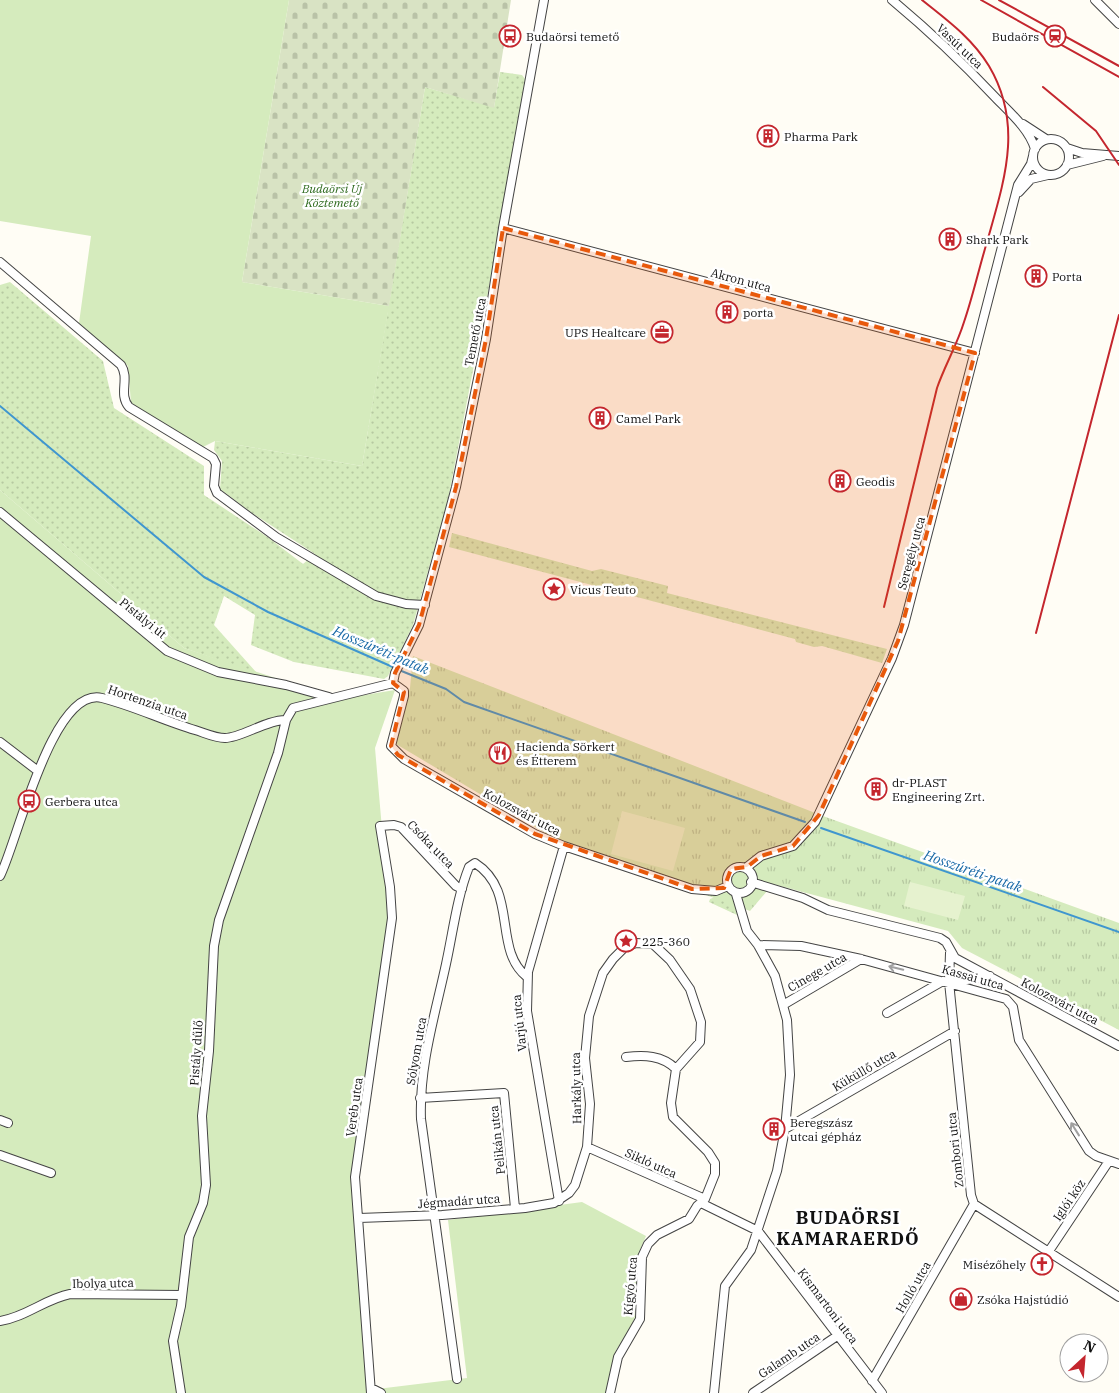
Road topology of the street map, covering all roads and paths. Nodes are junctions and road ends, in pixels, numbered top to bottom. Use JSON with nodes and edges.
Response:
{"nodes":[{"id":1,"x":544,"y":0,"type":"edge"},
{"id":2,"x":892,"y":0,"type":"edge"},
{"id":3,"x":1095,"y":0,"type":"edge"},
{"id":4,"x":1119,"y":24,"type":"edge"},
{"id":5,"x":1010,"y":112,"type":"junction"},
{"id":6,"x":1046,"y":140,"type":"junction"},
{"id":7,"x":1067,"y":148,"type":"junction"},
{"id":8,"x":1034,"y":153,"type":"junction"},
{"id":9,"x":1105,"y":156,"type":"junction"},
{"id":10,"x":1119,"y":156,"type":"edge"},
{"id":11,"x":1067,"y":166,"type":"junction"},
{"id":12,"x":1049,"y":175,"type":"junction"},
{"id":13,"x":1016,"y":196,"type":"junction"},
{"id":14,"x":503,"y":228,"type":"junction"},
{"id":15,"x":0,"y":262,"type":"edge"},
{"id":16,"x":975,"y":353,"type":"junction"},
{"id":17,"x":0,"y":512,"type":"edge"},
{"id":18,"x":425,"y":605,"type":"junction"},
{"id":19,"x":393,"y":683,"type":"junction"},
{"id":20,"x":300,"y":688,"type":"junction"},
{"id":21,"x":329,"y":697,"type":"junction"},
{"id":22,"x":299,"y":705,"type":"junction"},
{"id":23,"x":286,"y":720,"type":"junction"},
{"id":24,"x":0,"y":742,"type":"edge"},
{"id":25,"x":38,"y":770,"type":"junction"},
{"id":26,"x":380,"y":826,"type":"joint"},
{"id":27,"x":564,"y":846,"type":"junction"},
{"id":28,"x":747,"y":867,"type":"junction"},
{"id":29,"x":0,"y":876,"type":"edge"},
{"id":30,"x":751,"y":882,"type":"junction"},
{"id":31,"x":728,"y":886,"type":"junction"},
{"id":32,"x":462,"y":889,"type":"junction"},
{"id":33,"x":746,"y":891,"type":"junction"},
{"id":34,"x":736,"y":894,"type":"junction"},
{"id":35,"x":743,"y":919,"type":"junction"},
{"id":36,"x":758,"y":945,"type":"junction"},
{"id":37,"x":950,"y":953,"type":"junction"},
{"id":38,"x":861,"y":959,"type":"junction"},
{"id":39,"x":990,"y":976,"type":"junction"},
{"id":40,"x":527,"y":977,"type":"junction"},
{"id":41,"x":946,"y":981,"type":"junction"},
{"id":42,"x":783,"y":1005,"type":"junction"},
{"id":43,"x":887,"y":1013,"type":"dead end"},
{"id":44,"x":954,"y":1031,"type":"junction"},
{"id":45,"x":1119,"y":1046,"type":"edge"},
{"id":46,"x":626,"y":1057,"type":"dead end"},
{"id":47,"x":676,"y":1069,"type":"junction"},
{"id":48,"x":420,"y":1098,"type":"junction"},
{"id":49,"x":0,"y":1120,"type":"edge"},
{"id":50,"x":8,"y":1123,"type":"dead end"},
{"id":51,"x":785,"y":1129,"type":"junction"},
{"id":52,"x":587,"y":1147,"type":"junction"},
{"id":53,"x":0,"y":1155,"type":"edge"},
{"id":54,"x":1109,"y":1161,"type":"junction"},
{"id":55,"x":1119,"y":1164,"type":"edge"},
{"id":56,"x":51,"y":1173,"type":"dead end"},
{"id":57,"x":560,"y":1201,"type":"junction"},
{"id":58,"x":703,"y":1201,"type":"junction"},
{"id":59,"x":974,"y":1204,"type":"junction"},
{"id":60,"x":515,"y":1208,"type":"junction"},
{"id":61,"x":435,"y":1214,"type":"junction"},
{"id":62,"x":359,"y":1218,"type":"junction"},
{"id":63,"x":758,"y":1231,"type":"junction"},
{"id":64,"x":1049,"y":1251,"type":"junction"},
{"id":65,"x":182,"y":1295,"type":"junction"},
{"id":66,"x":1119,"y":1297,"type":"edge"},
{"id":67,"x":0,"y":1321,"type":"edge"},
{"id":68,"x":837,"y":1336,"type":"junction"},
{"id":69,"x":457,"y":1378,"type":"dead end"},
{"id":70,"x":872,"y":1381,"type":"junction"},
{"id":71,"x":371,"y":1391,"type":"edge"},
{"id":72,"x":181,"y":1393,"type":"edge"},
{"id":73,"x":380,"y":1393,"type":"edge"},
{"id":74,"x":610,"y":1393,"type":"edge"},
{"id":75,"x":714,"y":1393,"type":"edge"},
{"id":76,"x":753,"y":1393,"type":"edge"},
{"id":77,"x":882,"y":1393,"type":"edge"}],
"edges":[{"from":1,"to":14,"type":"street","name":"Temető utca"},
{"from":2,"to":5,"type":"street","name":"Vasút utca"},
{"from":3,"to":4,"type":"street"},
{"from":5,"to":6,"type":"street","name":"Vasút utca"},
{"from":5,"to":8,"type":"street","name":"Vasút utca"},
{"from":6,"to":7,"type":"street","name":"Vasút utca"},
{"from":6,"to":8,"type":"street"},
{"from":7,"to":9,"type":"street","name":"Vasút utca"},
{"from":7,"to":11,"type":"street"},
{"from":8,"to":12,"type":"street","name":"Vasút utca"},
{"from":8,"to":13,"type":"street","name":"Seregély utca"},
{"from":9,"to":10,"type":"street","name":"Vasút utca"},
{"from":9,"to":11,"type":"street","name":"Vasút utca"},
{"from":11,"to":12,"type":"street","name":"Vasút utca"},
{"from":12,"to":13,"type":"street","name":"Seregély utca"},
{"from":13,"to":16,"type":"street","name":"Seregély utca"},
{"from":14,"to":16,"type":"street","name":"Akron utca"},
{"from":14,"to":18,"type":"street","name":"Temető utca"},
{"from":15,"to":18,"type":"street"},
{"from":16,"to":28,"type":"street","name":"Seregély utca"},
{"from":17,"to":20,"type":"street","name":"Pistályi út"},
{"from":18,"to":19,"type":"street","name":"Temető utca"},
{"from":19,"to":21,"type":"street"},
{"from":19,"to":27,"type":"street","name":"Kolozsvári utca"},
{"from":20,"to":21,"type":"street","name":"Pistályi út"},
{"from":20,"to":22,"type":"street"},
{"from":21,"to":22,"type":"street"},
{"from":22,"to":23,"type":"street"},
{"from":23,"to":25,"type":"street","name":"Hortenzia utca"},
{"from":23,"to":65,"type":"street","name":"Pistály dűlő"},
{"from":24,"to":25,"type":"street"},
{"from":25,"to":29,"type":"street","name":"Hortenzia utca"},
{"from":26,"to":32,"type":"street","name":"Csóka utca"},
{"from":26,"to":62,"type":"street","name":"Veréb utca"},
{"from":27,"to":31,"type":"street","name":"Kolozsvári utca"},
{"from":27,"to":40,"type":"street","name":"Varjú utca"},
{"from":28,"to":30,"type":"street"},
{"from":28,"to":31,"type":"street"},
{"from":30,"to":33,"type":"street"},
{"from":30,"to":37,"type":"street","name":"Kolozsvári utca"},
{"from":31,"to":34,"type":"street"},
{"from":32,"to":40,"type":"street","name":"Sólyom utca"},
{"from":32,"to":48,"type":"street","name":"Sólyom utca"},
{"from":33,"to":34,"type":"street"},
{"from":33,"to":35,"type":"street"},
{"from":34,"to":35,"type":"street"},
{"from":35,"to":36,"type":"street"},
{"from":36,"to":38,"type":"street","name":"Kassai utca"},
{"from":36,"to":42,"type":"street"},
{"from":37,"to":39,"type":"street","name":"Kolozsvári utca"},
{"from":37,"to":41,"type":"street","name":"Zombori utca"},
{"from":41,"to":38,"type":"street","name":"Kassai utca","one_way":true},
{"from":38,"to":42,"type":"street","name":"Cinege utca"},
{"from":39,"to":41,"type":"street"},
{"from":39,"to":45,"type":"street","name":"Kolozsvári utca"},
{"from":40,"to":57,"type":"street","name":"Varjú utca"},
{"from":41,"to":43,"type":"street"},
{"from":41,"to":44,"type":"street","name":"Zombori utca"},
{"from":54,"to":41,"type":"street","name":"Kassai utca","one_way":true},
{"from":42,"to":51,"type":"street"},
{"from":44,"to":51,"type":"street","name":"Küküllő utca"},
{"from":44,"to":59,"type":"street","name":"Zombori utca"},
{"from":46,"to":47,"type":"street"},
{"from":47,"to":52,"type":"street","name":"Harkály utca"},
{"from":47,"to":58,"type":"street"},
{"from":48,"to":60,"type":"street","name":"Pelikán utca"},
{"from":48,"to":61,"type":"street","name":"Sólyom utca"},
{"from":49,"to":50,"type":"street"},
{"from":51,"to":63,"type":"street"},
{"from":52,"to":57,"type":"street","name":"Harkály utca"},
{"from":52,"to":58,"type":"street","name":"Sikló utca"},
{"from":53,"to":56,"type":"street"},
{"from":54,"to":55,"type":"street","name":"Kassai utca"},
{"from":54,"to":64,"type":"street","name":"Iglói köz"},
{"from":57,"to":60,"type":"street","name":"Jégmadár utca"},
{"from":58,"to":63,"type":"street"},
{"from":58,"to":74,"type":"street","name":"Kígyó utca"},
{"from":59,"to":64,"type":"street","name":"Zombori utca"},
{"from":59,"to":70,"type":"street","name":"Holló utca"},
{"from":60,"to":61,"type":"street","name":"Jégmadár utca"},
{"from":61,"to":62,"type":"street","name":"Jégmadár utca"},
{"from":61,"to":69,"type":"street","name":"Sólyom utca"},
{"from":62,"to":71,"type":"street","name":"Veréb utca"},
{"from":63,"to":68,"type":"street","name":"Kismartoni utca"},
{"from":63,"to":75,"type":"street"},
{"from":64,"to":66,"type":"street","name":"Zombori utca"},
{"from":65,"to":67,"type":"street","name":"Ibolya utca"},
{"from":65,"to":72,"type":"street","name":"Pistály dűlő"},
{"from":68,"to":70,"type":"street","name":"Kismartoni utca"},
{"from":68,"to":76,"type":"street","name":"Galamb utca"},
{"from":70,"to":77,"type":"street","name":"Kismartoni utca"},
{"from":71,"to":73,"type":"street"}]}
